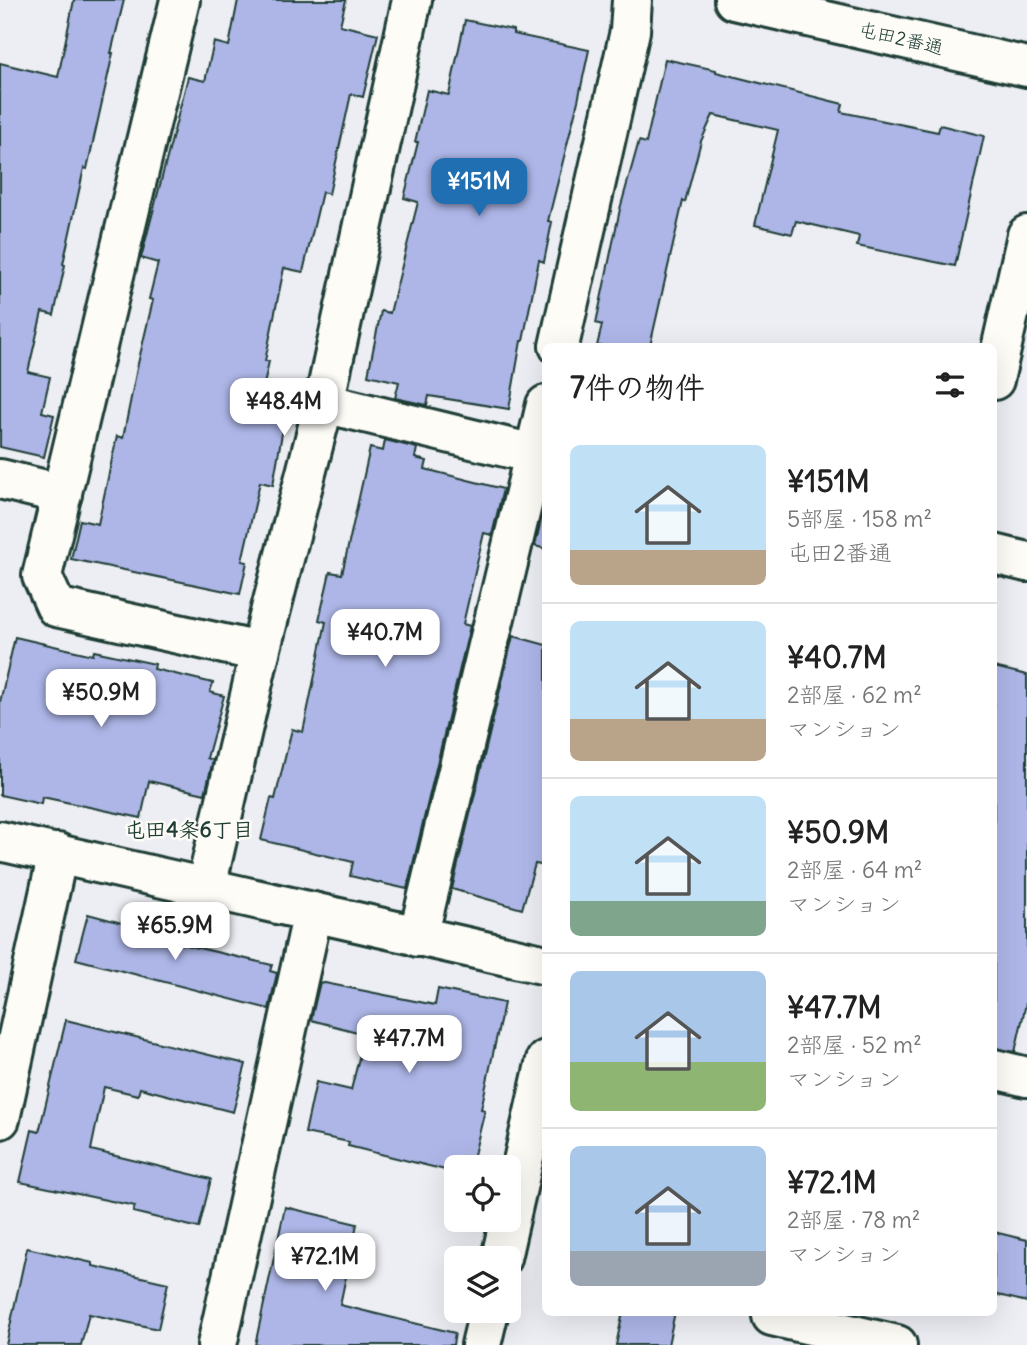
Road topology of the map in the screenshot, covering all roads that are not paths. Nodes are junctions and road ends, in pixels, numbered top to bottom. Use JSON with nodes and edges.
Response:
{"nodes":[{"id":1,"x":180,"y":0,"type":"edge"},
{"id":2,"x":412,"y":0,"type":"edge"},
{"id":3,"x":632,"y":0,"type":"edge"},
{"id":4,"x":734,"y":0,"type":"edge"},
{"id":5,"x":1027,"y":67,"type":"edge"},
{"id":6,"x":1027,"y":235,"type":"edge"},
{"id":7,"x":560,"y":343,"type":"edge"},
{"id":8,"x":997,"y":367,"type":"edge"},
{"id":9,"x":324,"y":403,"type":"junction"},
{"id":10,"x":540,"y":455,"type":"edge"},
{"id":11,"x":0,"y":479,"type":"edge"},
{"id":12,"x":62,"y":494,"type":"junction"},
{"id":13,"x":997,"y":555,"type":"edge"},
{"id":14,"x":1027,"y":562,"type":"edge"},
{"id":15,"x":260,"y":652,"type":"junction"},
{"id":16,"x":0,"y":841,"type":"edge"},
{"id":17,"x":58,"y":853,"type":"junction"},
{"id":18,"x":206,"y":887,"type":"junction"},
{"id":19,"x":313,"y":912,"type":"junction"},
{"id":20,"x":418,"y":936,"type":"junction"},
{"id":21,"x":542,"y":964,"type":"edge"},
{"id":22,"x":997,"y":1070,"type":"edge"},
{"id":23,"x":542,"y":1077,"type":"edge"},
{"id":24,"x":1027,"y":1077,"type":"edge"},
{"id":25,"x":0,"y":1119,"type":"edge"},
{"id":26,"x":504,"y":1246,"type":"edge"},
{"id":27,"x":486,"y":1323,"type":"edge"},
{"id":28,"x":770,"y":1324,"type":"edge"},
{"id":29,"x":217,"y":1345,"type":"edge"},
{"id":30,"x":481,"y":1345,"type":"edge"},
{"id":31,"x":897,"y":1345,"type":"edge"}],
"edges":[{"from":1,"to":12,"type":"street"},
{"from":2,"to":9,"type":"street"},
{"from":3,"to":7,"type":"street"},
{"from":4,"to":5,"type":"street","name":"屯田2番通"},
{"from":6,"to":8,"type":"street"},
{"from":9,"to":10,"type":"street"},
{"from":9,"to":15,"type":"street"},
{"from":10,"to":20,"type":"street"},
{"from":11,"to":12,"type":"street"},
{"from":12,"to":15,"type":"street"},
{"from":13,"to":14,"type":"street"},
{"from":15,"to":18,"type":"street"},
{"from":16,"to":17,"type":"street"},
{"from":17,"to":18,"type":"street"},
{"from":17,"to":25,"type":"street"},
{"from":18,"to":19,"type":"street"},
{"from":19,"to":20,"type":"street"},
{"from":19,"to":29,"type":"street"},
{"from":20,"to":21,"type":"street"},
{"from":22,"to":24,"type":"street"},
{"from":23,"to":26,"type":"street"},
{"from":27,"to":30,"type":"street"},
{"from":28,"to":31,"type":"street"}]}
